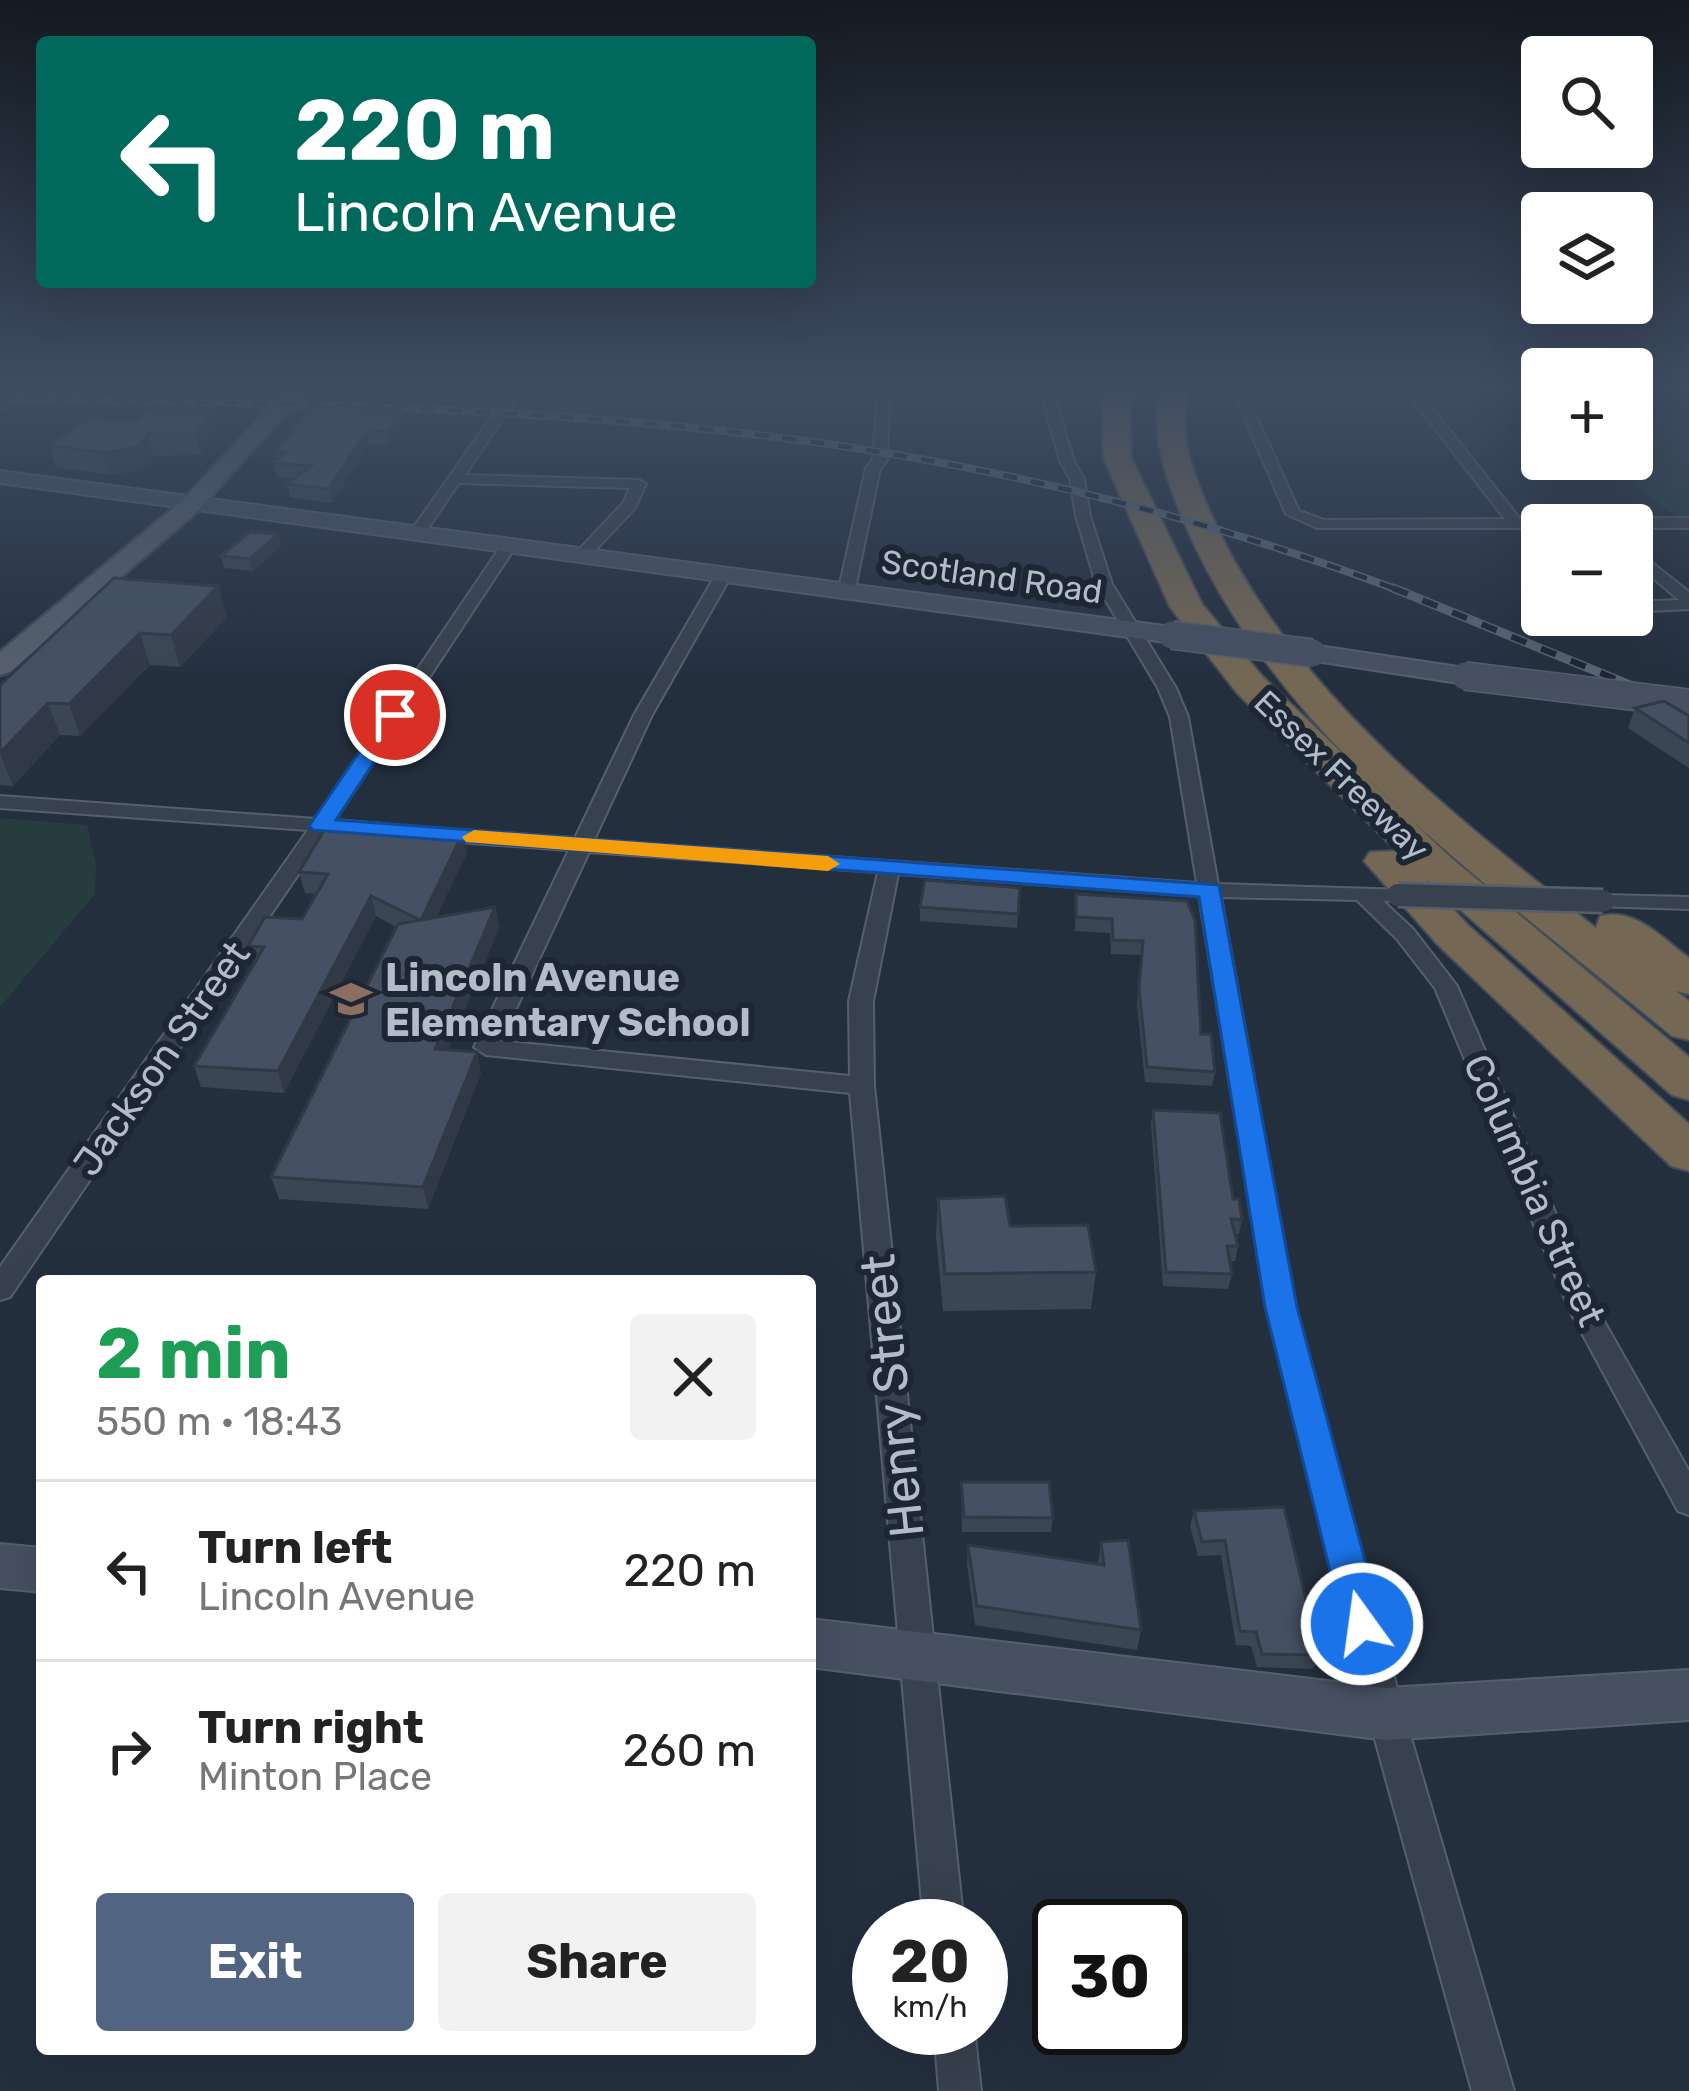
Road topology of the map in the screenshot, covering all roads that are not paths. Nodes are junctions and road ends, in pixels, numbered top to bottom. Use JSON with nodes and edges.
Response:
{"nodes":[{"id":1,"x":68,"y":487,"type":"edge"},
{"id":2,"x":207,"y":487,"type":"edge"},
{"id":3,"x":449,"y":487,"type":"edge"},
{"id":4,"x":638,"y":487,"type":"edge"},
{"id":5,"x":868,"y":487,"type":"edge"},
{"id":6,"x":1067,"y":487,"type":"edge"},
{"id":7,"x":1128,"y":487,"type":"edge"},
{"id":8,"x":1187,"y":487,"type":"edge"},
{"id":9,"x":1281,"y":487,"type":"edge"},
{"id":10,"x":1487,"y":487,"type":"edge"},
{"id":11,"x":192,"y":504,"type":"junction"},
{"id":12,"x":1653,"y":523,"type":"edge"},
{"id":13,"x":1689,"y":523,"type":"edge"},
{"id":14,"x":1516,"y":524,"type":"junction"},
{"id":15,"x":1521,"y":524,"type":"edge"},
{"id":16,"x":418,"y":534,"type":"junction"},
{"id":17,"x":508,"y":546,"type":"junction"},
{"id":18,"x":582,"y":555,"type":"junction"},
{"id":19,"x":1653,"y":570,"type":"edge"},
{"id":20,"x":723,"y":576,"type":"junction"},
{"id":21,"x":846,"y":592,"type":"junction"},
{"id":22,"x":1689,"y":602,"type":"edge"},
{"id":23,"x":1653,"y":605,"type":"edge"},
{"id":24,"x":1180,"y":621,"type":"junction"},
{"id":25,"x":1132,"y":631,"type":"junction"},
{"id":26,"x":0,"y":666,"type":"edge"},
{"id":27,"x":1308,"y":669,"type":"junction"},
{"id":28,"x":1689,"y":703,"type":"edge"},
{"id":29,"x":0,"y":802,"type":"edge"},
{"id":30,"x":321,"y":826,"type":"junction"},
{"id":31,"x":583,"y":845,"type":"junction"},
{"id":32,"x":890,"y":868,"type":"junction"},
{"id":33,"x":1210,"y":890,"type":"junction"},
{"id":34,"x":1363,"y":893,"type":"junction"},
{"id":35,"x":1689,"y":903,"type":"edge"},
{"id":36,"x":1689,"y":980,"type":"edge"},
{"id":37,"x":1689,"y":1025,"type":"edge"},
{"id":38,"x":1689,"y":1083,"type":"edge"},
{"id":39,"x":862,"y":1086,"type":"junction"},
{"id":40,"x":1689,"y":1153,"type":"edge"},
{"id":41,"x":0,"y":1289,"type":"edge"},
{"id":42,"x":1689,"y":1501,"type":"edge"},
{"id":43,"x":0,"y":1566,"type":"edge"},
{"id":44,"x":36,"y":1569,"type":"edge"},
{"id":45,"x":816,"y":1644,"type":"edge"},
{"id":46,"x":917,"y":1653,"type":"junction"},
{"id":47,"x":1689,"y":1695,"type":"edge"},
{"id":48,"x":1385,"y":1714,"type":"junction"},
{"id":49,"x":941,"y":1899,"type":"edge"},
{"id":50,"x":957,"y":2055,"type":"edge"},
{"id":51,"x":960,"y":2091,"type":"edge"},
{"id":52,"x":1493,"y":2091,"type":"edge"}],
"edges":[{"from":1,"to":11,"type":"main road","name":"Scotland Road"},
{"from":2,"to":11,"type":"main road"},
{"from":3,"to":16,"type":"street"},
{"from":4,"to":18,"type":"street"},
{"from":5,"to":21,"type":"street"},
{"from":6,"to":25,"type":"street"},
{"from":7,"to":24,"type":"highway","name":"Essex Freeway"},
{"from":8,"to":27,"type":"highway","name":"Essex Freeway"},
{"from":9,"to":14,"type":"street"},
{"from":10,"to":14,"type":"street"},
{"from":11,"to":16,"type":"main road","name":"Scotland Road"},
{"from":11,"to":26,"type":"main road"},
{"from":12,"to":13,"type":"street"},
{"from":14,"to":15,"type":"street"},
{"from":16,"to":17,"type":"main road","name":"Scotland Road"},
{"from":17,"to":18,"type":"main road","name":"Scotland Road"},
{"from":17,"to":30,"type":"street","name":"Jackson Street"},
{"from":18,"to":20,"type":"main road","name":"Scotland Road"},
{"from":19,"to":22,"type":"street"},
{"from":20,"to":21,"type":"main road","name":"Scotland Road"},
{"from":20,"to":31,"type":"street"},
{"from":21,"to":25,"type":"main road","name":"Scotland Road"},
{"from":22,"to":23,"type":"street"},
{"from":24,"to":25,"type":"main road","name":"Scotland Road"},
{"from":24,"to":27,"type":"main road","name":"Scotland Road","bridge":true},
{"from":24,"to":38,"type":"highway","name":"Essex Freeway"},
{"from":24,"to":40,"type":"highway"},
{"from":25,"to":33,"type":"street"},
{"from":27,"to":28,"type":"main road","name":"Scotland Road","bridge":true},
{"from":27,"to":36,"type":"highway"},
{"from":27,"to":37,"type":"highway","name":"Essex Freeway"},
{"from":29,"to":30,"type":"street"},
{"from":30,"to":31,"type":"street"},
{"from":30,"to":41,"type":"street","name":"Jackson Street"},
{"from":31,"to":32,"type":"street"},
{"from":31,"to":39,"type":"street"},
{"from":32,"to":33,"type":"street"},
{"from":32,"to":39,"type":"street","name":"Henry Street"},
{"from":33,"to":34,"type":"street"},
{"from":33,"to":48,"type":"street"},
{"from":34,"to":35,"type":"street","bridge":true},
{"from":34,"to":42,"type":"street","name":"Columbia Street"},
{"from":39,"to":46,"type":"street","name":"Henry Street"},
{"from":43,"to":44,"type":"main road"},
{"from":45,"to":46,"type":"main road"},
{"from":46,"to":48,"type":"main road"},
{"from":46,"to":49,"type":"street","name":"Henry Street"},
{"from":47,"to":48,"type":"main road"},
{"from":48,"to":52,"type":"street"},
{"from":50,"to":51,"type":"street"}]}
